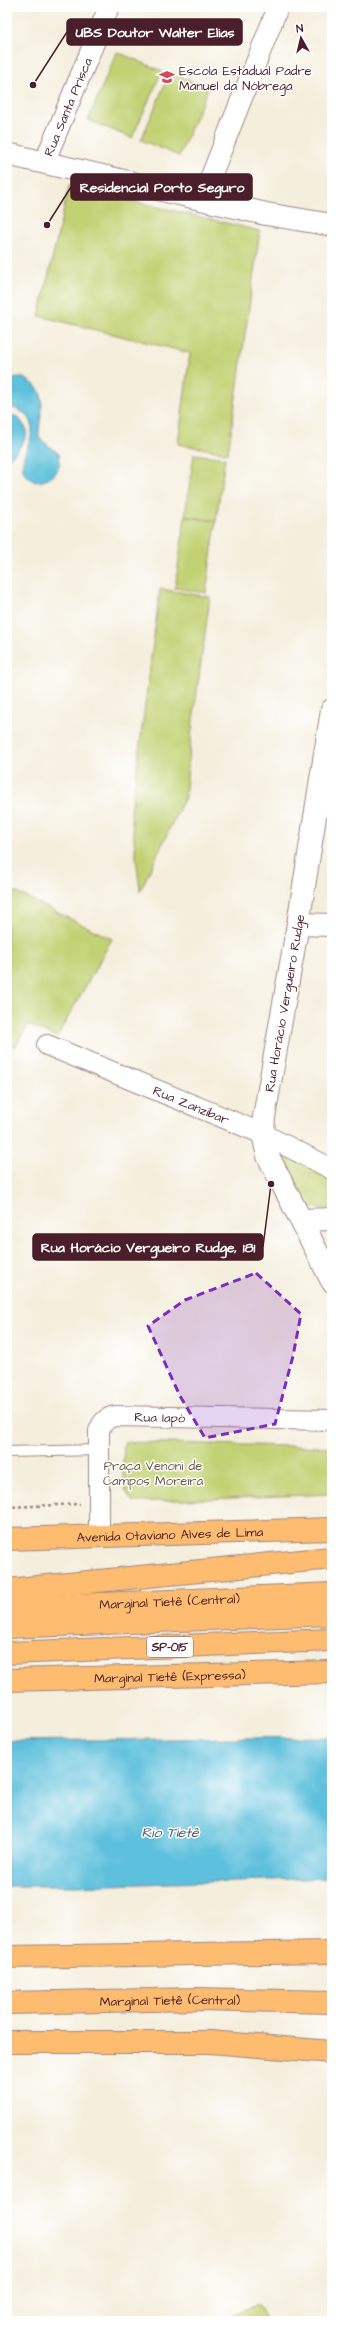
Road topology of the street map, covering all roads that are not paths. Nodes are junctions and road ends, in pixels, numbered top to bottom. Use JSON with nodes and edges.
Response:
{"nodes":[{"id":1,"x":109,"y":7,"type":"edge"},
{"id":2,"x":278,"y":7,"type":"edge"},
{"id":3,"x":7,"y":154,"type":"edge"},
{"id":4,"x":44,"y":163,"type":"junction"},
{"id":5,"x":202,"y":199,"type":"junction"},
{"id":6,"x":332,"y":225,"type":"edge"},
{"id":7,"x":332,"y":710,"type":"edge"},
{"id":8,"x":298,"y":924,"type":"junction"},
{"id":9,"x":332,"y":925,"type":"edge"},
{"id":10,"x":48,"y":1045,"type":"dead end"},
{"id":11,"x":263,"y":1134,"type":"junction"},
{"id":12,"x":332,"y":1169,"type":"edge"},
{"id":13,"x":332,"y":1219,"type":"edge"},
{"id":14,"x":301,"y":1220,"type":"junction"},
{"id":15,"x":332,"y":1281,"type":"edge"},
{"id":16,"x":332,"y":1420,"type":"edge"},
{"id":17,"x":99,"y":1450,"type":"junction"},
{"id":18,"x":7,"y":1452,"type":"edge"},
{"id":19,"x":332,"y":1529,"type":"edge"},
{"id":20,"x":99,"y":1535,"type":"junction"},
{"id":21,"x":7,"y":1539,"type":"edge"},
{"id":22,"x":332,"y":1558,"type":"edge"},
{"id":23,"x":7,"y":1590,"type":"edge"},
{"id":24,"x":332,"y":1594,"type":"edge"},
{"id":25,"x":7,"y":1611,"type":"edge"},
{"id":26,"x":332,"y":1614,"type":"edge"},
{"id":27,"x":7,"y":1626,"type":"edge"},
{"id":28,"x":332,"y":1640,"type":"edge"},
{"id":29,"x":7,"y":1654,"type":"edge"},
{"id":30,"x":332,"y":1672,"type":"edge"},
{"id":31,"x":7,"y":1680,"type":"edge"},
{"id":32,"x":332,"y":1952,"type":"edge"},
{"id":33,"x":7,"y":1957,"type":"edge"},
{"id":34,"x":332,"y":2002,"type":"edge"},
{"id":35,"x":7,"y":2003,"type":"edge"},
{"id":36,"x":7,"y":2042,"type":"edge"},
{"id":37,"x":332,"y":2052,"type":"edge"}],
"edges":[{"from":1,"to":4,"type":"street","name":"Rua Santa Prisca"},
{"from":2,"to":5,"type":"street"},
{"from":3,"to":4,"type":"street"},
{"from":4,"to":5,"type":"street"},
{"from":5,"to":6,"type":"street"},
{"from":7,"to":8,"type":"street","name":"Rua Horácio Vergueiro Rudge"},
{"from":8,"to":9,"type":"street"},
{"from":8,"to":11,"type":"street","name":"Rua Horácio Vergueiro Rudge"},
{"from":10,"to":11,"type":"street","name":"Rua Zanzibar"},
{"from":11,"to":12,"type":"street","name":"Rua Zanzibar"},
{"from":11,"to":14,"type":"street","name":"Rua Horácio Vergueiro Rudge"},
{"from":13,"to":14,"type":"street"},
{"from":14,"to":15,"type":"street","name":"Rua Horácio Vergueiro Rudge"},
{"from":16,"to":17,"type":"street","name":"Rua Iapó"},
{"from":17,"to":18,"type":"lane"},
{"from":17,"to":20,"type":"street","name":"Rua Iapó"},
{"from":19,"to":20,"type":"highway","name":"Avenida Otaviano Alves de Lima"},
{"from":20,"to":21,"type":"highway","name":"Avenida Otaviano Alves de Lima"},
{"from":22,"to":23,"type":"highway"},
{"from":24,"to":25,"type":"highway","name":"Marginal Tietê (Central)"},
{"from":26,"to":27,"type":"highway"},
{"from":28,"to":29,"type":"highway","number":"SP-015"},
{"from":30,"to":31,"type":"highway","name":"Marginal Tietê (Expressa)","number":"SP-015"},
{"from":32,"to":33,"type":"highway"},
{"from":34,"to":35,"type":"highway","name":"Marginal Tietê (Central)"},
{"from":36,"to":37,"type":"highway"}]}
